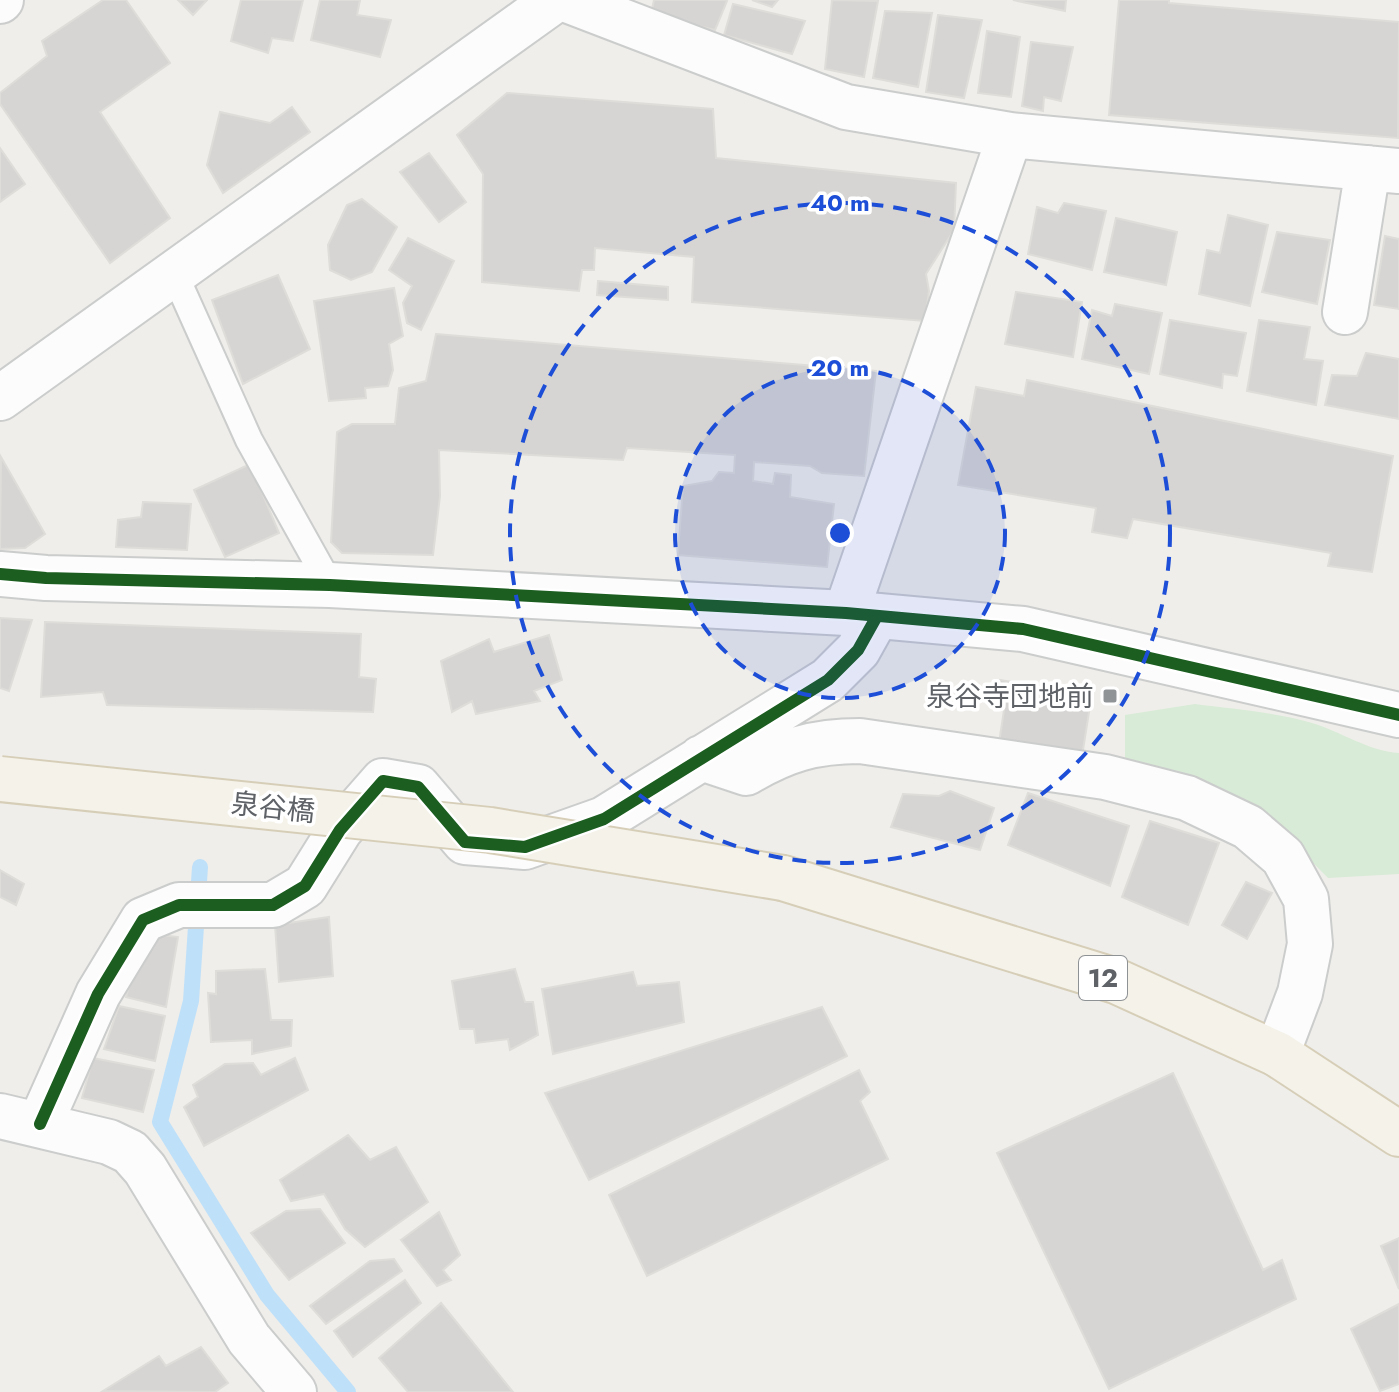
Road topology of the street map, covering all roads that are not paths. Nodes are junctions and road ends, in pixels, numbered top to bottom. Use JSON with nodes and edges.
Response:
{"nodes":[{"id":1,"x":555,"y":0,"type":"edge"},
{"id":2,"x":567,"y":0,"type":"edge"},
{"id":3,"x":1010,"y":135,"type":"junction"},
{"id":4,"x":1384,"y":169,"type":"edge"},
{"id":5,"x":174,"y":273,"type":"junction"},
{"id":6,"x":1345,"y":312,"type":"dead end"},
{"id":7,"x":0,"y":398,"type":"edge"},
{"id":8,"x":0,"y":574,"type":"edge"},
{"id":9,"x":330,"y":585,"type":"junction"},
{"id":10,"x":862,"y":615,"type":"junction"},
{"id":11,"x":1399,"y":715,"type":"edge"},
{"id":12,"x":701,"y":758,"type":"junction"},
{"id":13,"x":0,"y":779,"type":"edge"},
{"id":14,"x":1277,"y":1054,"type":"junction"},
{"id":15,"x":20,"y":1120,"type":"edge"},
{"id":16,"x":1399,"y":1134,"type":"edge"},
{"id":17,"x":294,"y":1392,"type":"edge"}],
"edges":[{"from":1,"to":5,"type":"street"},
{"from":2,"to":3,"type":"street"},
{"from":3,"to":4,"type":"street"},
{"from":3,"to":10,"type":"street"},
{"from":4,"to":6,"type":"street"},
{"from":5,"to":7,"type":"street"},
{"from":5,"to":9,"type":"lane"},
{"from":8,"to":9,"type":"street"},
{"from":9,"to":10,"type":"street"},
{"from":10,"to":11,"type":"street"},
{"from":10,"to":12,"type":"street"},
{"from":12,"to":14,"type":"street"},
{"from":12,"to":15,"type":"street"},
{"from":13,"to":14,"type":"main road","name":"泉谷橋","number":"12","bridge":true},
{"from":14,"to":16,"type":"main road","number":"12"},
{"from":15,"to":17,"type":"street"}]}
